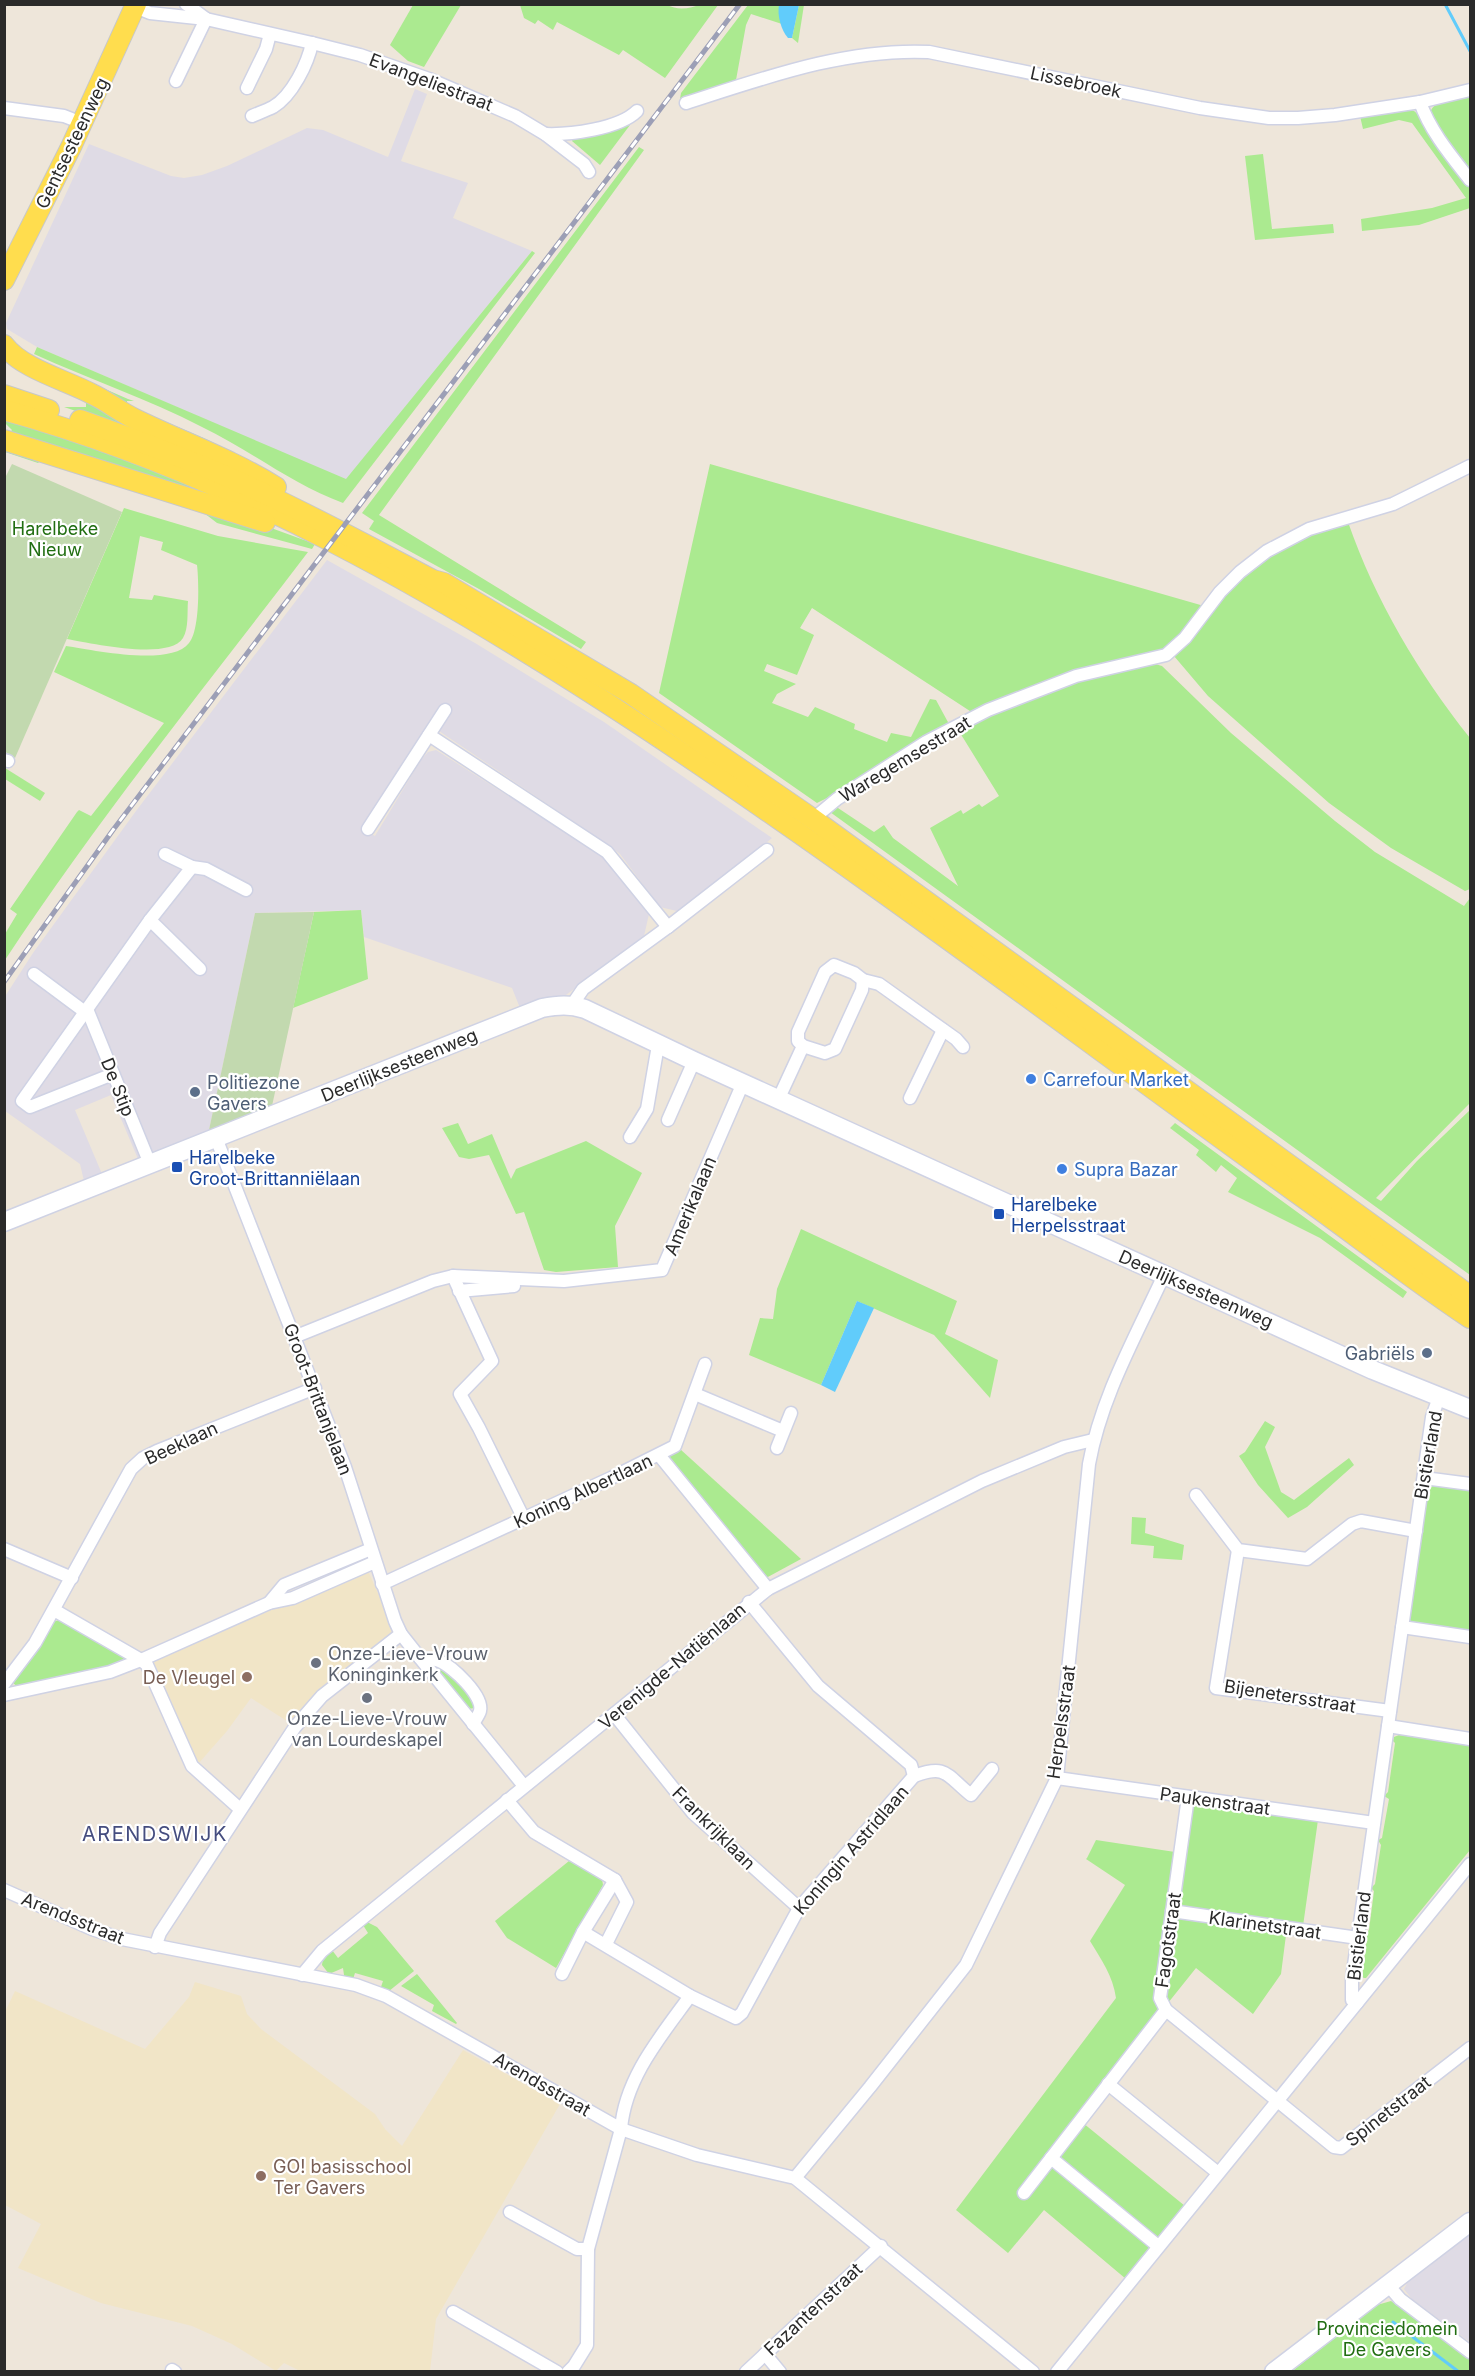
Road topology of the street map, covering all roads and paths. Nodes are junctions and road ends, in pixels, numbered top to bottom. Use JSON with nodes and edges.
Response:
{"nodes":[{"id":1,"x":186,"y":4,"type":"edge"},
{"id":2,"x":135,"y":6,"type":"edge"},
{"id":3,"x":206,"y":19,"type":"junction"},
{"id":4,"x":270,"y":34,"type":"junction"},
{"id":5,"x":312,"y":43,"type":"junction"},
{"id":6,"x":176,"y":81,"type":"dead end"},
{"id":7,"x":247,"y":88,"type":"dead end"},
{"id":8,"x":1470,"y":90,"type":"edge"},
{"id":9,"x":1420,"y":102,"type":"junction"},
{"id":10,"x":686,"y":104,"type":"dead end"},
{"id":11,"x":4,"y":108,"type":"edge"},
{"id":12,"x":637,"y":111,"type":"dead end"},
{"id":13,"x":252,"y":116,"type":"dead end"},
{"id":14,"x":82,"y":123,"type":"junction"},
{"id":15,"x":545,"y":134,"type":"junction"},
{"id":16,"x":589,"y":172,"type":"dead end"},
{"id":17,"x":1470,"y":180,"type":"edge"},
{"id":18,"x":4,"y":279,"type":"edge"},
{"id":19,"x":4,"y":345,"type":"edge"},
{"id":20,"x":4,"y":360,"type":"edge"},
{"id":21,"x":48,"y":374,"type":"junction"},
{"id":22,"x":4,"y":395,"type":"edge"},
{"id":23,"x":4,"y":410,"type":"edge"},
{"id":24,"x":4,"y":440,"type":"edge"},
{"id":25,"x":1470,"y":466,"type":"edge"},
{"id":26,"x":350,"y":552,"type":"junction"},
{"id":27,"x":444,"y":583,"type":"junction"},
{"id":28,"x":445,"y":710,"type":"dead end"},
{"id":29,"x":429,"y":735,"type":"junction"},
{"id":30,"x":813,"y":819,"type":"junction"},
{"id":31,"x":368,"y":829,"type":"dead end"},
{"id":32,"x":767,"y":850,"type":"dead end"},
{"id":33,"x":165,"y":854,"type":"dead end"},
{"id":34,"x":192,"y":867,"type":"junction"},
{"id":35,"x":246,"y":890,"type":"dead end"},
{"id":36,"x":150,"y":920,"type":"junction"},
{"id":37,"x":668,"y":927,"type":"junction"},
{"id":38,"x":200,"y":969,"type":"dead end"},
{"id":39,"x":34,"y":974,"type":"dead end"},
{"id":40,"x":862,"y":980,"type":"junction"},
{"id":41,"x":572,"y":1005,"type":"junction"},
{"id":42,"x":86,"y":1010,"type":"junction"},
{"id":43,"x":943,"y":1030,"type":"junction"},
{"id":44,"x":660,"y":1045,"type":"junction"},
{"id":45,"x":803,"y":1046,"type":"junction"},
{"id":46,"x":963,"y":1047,"type":"dead end"},
{"id":47,"x":694,"y":1061,"type":"junction"},
{"id":48,"x":113,"y":1074,"type":"junction"},
{"id":49,"x":743,"y":1083,"type":"junction"},
{"id":50,"x":910,"y":1098,"type":"dead end"},
{"id":51,"x":778,"y":1100,"type":"junction"},
{"id":52,"x":668,"y":1120,"type":"dead end"},
{"id":53,"x":630,"y":1137,"type":"dead end"},
{"id":54,"x":216,"y":1138,"type":"junction"},
{"id":55,"x":150,"y":1164,"type":"junction"},
{"id":56,"x":4,"y":1222,"type":"edge"},
{"id":57,"x":1164,"y":1275,"type":"junction"},
{"id":58,"x":453,"y":1276,"type":"junction"},
{"id":59,"x":564,"y":1281,"type":"junction"},
{"id":60,"x":459,"y":1291,"type":"junction"},
{"id":61,"x":1470,"y":1296,"type":"edge"},
{"id":62,"x":1470,"y":1318,"type":"edge"},
{"id":63,"x":294,"y":1337,"type":"junction"},
{"id":64,"x":705,"y":1364,"type":"dead end"},
{"id":65,"x":315,"y":1388,"type":"junction"},
{"id":66,"x":695,"y":1395,"type":"junction"},
{"id":67,"x":1439,"y":1398,"type":"junction"},
{"id":68,"x":1470,"y":1409,"type":"edge"},
{"id":69,"x":791,"y":1413,"type":"dead end"},
{"id":70,"x":783,"y":1431,"type":"junction"},
{"id":71,"x":1093,"y":1440,"type":"junction"},
{"id":72,"x":777,"y":1448,"type":"dead end"},
{"id":73,"x":659,"y":1455,"type":"junction"},
{"id":74,"x":1424,"y":1478,"type":"junction"},
{"id":75,"x":1470,"y":1484,"type":"edge"},
{"id":76,"x":1196,"y":1495,"type":"dead end"},
{"id":77,"x":524,"y":1519,"type":"junction"},
{"id":78,"x":1416,"y":1531,"type":"junction"},
{"id":79,"x":4,"y":1549,"type":"edge"},
{"id":80,"x":371,"y":1549,"type":"junction"},
{"id":81,"x":1238,"y":1550,"type":"junction"},
{"id":82,"x":375,"y":1562,"type":"junction"},
{"id":83,"x":72,"y":1578,"type":"junction"},
{"id":84,"x":382,"y":1584,"type":"junction"},
{"id":85,"x":768,"y":1589,"type":"junction"},
{"id":86,"x":749,"y":1602,"type":"junction"},
{"id":87,"x":269,"y":1603,"type":"junction"},
{"id":88,"x":54,"y":1610,"type":"junction"},
{"id":89,"x":1402,"y":1627,"type":"junction"},
{"id":90,"x":401,"y":1634,"type":"junction"},
{"id":91,"x":1470,"y":1637,"type":"edge"},
{"id":92,"x":420,"y":1658,"type":"junction"},
{"id":93,"x":141,"y":1660,"type":"junction"},
{"id":94,"x":4,"y":1684,"type":"edge"},
{"id":95,"x":4,"y":1695,"type":"edge"},
{"id":96,"x":1390,"y":1711,"type":"junction"},
{"id":97,"x":614,"y":1714,"type":"junction"},
{"id":98,"x":473,"y":1724,"type":"junction"},
{"id":99,"x":1388,"y":1726,"type":"junction"},
{"id":100,"x":1470,"y":1739,"type":"edge"},
{"id":101,"x":992,"y":1769,"type":"dead end"},
{"id":102,"x":914,"y":1776,"type":"junction"},
{"id":103,"x":1057,"y":1778,"type":"junction"},
{"id":104,"x":524,"y":1786,"type":"junction"},
{"id":105,"x":1188,"y":1797,"type":"junction"},
{"id":106,"x":507,"y":1800,"type":"junction"},
{"id":107,"x":240,"y":1809,"type":"junction"},
{"id":108,"x":1374,"y":1823,"type":"junction"},
{"id":109,"x":1469,"y":1869,"type":"edge"},
{"id":110,"x":615,"y":1880,"type":"junction"},
{"id":111,"x":4,"y":1890,"type":"edge"},
{"id":112,"x":799,"y":1908,"type":"junction"},
{"id":113,"x":1172,"y":1911,"type":"junction"},
{"id":114,"x":583,"y":1932,"type":"junction"},
{"id":115,"x":1358,"y":1938,"type":"junction"},
{"id":116,"x":606,"y":1944,"type":"junction"},
{"id":117,"x":155,"y":1947,"type":"junction"},
{"id":118,"x":562,"y":1974,"type":"dead end"},
{"id":119,"x":302,"y":1975,"type":"junction"},
{"id":120,"x":690,"y":1996,"type":"junction"},
{"id":121,"x":1357,"y":2003,"type":"junction"},
{"id":122,"x":1166,"y":2010,"type":"junction"},
{"id":123,"x":1470,"y":2048,"type":"edge"},
{"id":124,"x":1108,"y":2084,"type":"junction"},
{"id":125,"x":1277,"y":2100,"type":"junction"},
{"id":126,"x":621,"y":2129,"type":"junction"},
{"id":127,"x":1051,"y":2158,"type":"junction"},
{"id":128,"x":1218,"y":2173,"type":"junction"},
{"id":129,"x":795,"y":2178,"type":"junction"},
{"id":130,"x":1024,"y":2193,"type":"dead end"},
{"id":131,"x":510,"y":2212,"type":"dead end"},
{"id":132,"x":1470,"y":2222,"type":"edge"},
{"id":133,"x":881,"y":2246,"type":"junction"},
{"id":134,"x":1158,"y":2246,"type":"junction"},
{"id":135,"x":588,"y":2249,"type":"junction"},
{"id":136,"x":1388,"y":2285,"type":"junction"},
{"id":137,"x":453,"y":2312,"type":"dead end"},
{"id":138,"x":1470,"y":2352,"type":"edge"},
{"id":139,"x":765,"y":2354,"type":"junction"},
{"id":140,"x":557,"y":2372,"type":"edge"},
{"id":141,"x":568,"y":2372,"type":"edge"},
{"id":142,"x":746,"y":2372,"type":"edge"},
{"id":143,"x":780,"y":2372,"type":"edge"},
{"id":144,"x":1033,"y":2372,"type":"edge"},
{"id":145,"x":1057,"y":2372,"type":"edge"},
{"id":146,"x":1274,"y":2372,"type":"edge"}],
"edges":[{"from":1,"to":3,"type":"street","name":"Evangeliestraat"},
{"from":2,"to":3,"type":"street","name":"Evangeliestraat"},
{"from":2,"to":14,"type":"main road","name":"Gentsesteenweg"},
{"from":3,"to":4,"type":"street","name":"Evangeliestraat"},
{"from":3,"to":6,"type":"street"},
{"from":4,"to":5,"type":"street","name":"Evangeliestraat"},
{"from":4,"to":7,"type":"street"},
{"from":5,"to":13,"type":"street"},
{"from":5,"to":15,"type":"street","name":"Evangeliestraat"},
{"from":8,"to":9,"type":"street","name":"Lissebroek"},
{"from":9,"to":10,"type":"street","name":"Lissebroek"},
{"from":9,"to":17,"type":"street"},
{"from":11,"to":14,"type":"street"},
{"from":12,"to":15,"type":"street"},
{"from":14,"to":18,"type":"main road","name":"Gentsesteenweg"},
{"from":15,"to":16,"type":"street","name":"Evangeliestraat"},
{"from":19,"to":21,"type":"main road"},
{"from":20,"to":21,"type":"main road"},
{"from":21,"to":27,"type":"main road"},
{"from":22,"to":27,"type":"main road"},
{"from":23,"to":26,"type":"main road"},
{"from":24,"to":26,"type":"main road"},
{"from":25,"to":30,"type":"street","name":"Waregemsestraat"},
{"from":26,"to":62,"type":"main road"},
{"from":27,"to":30,"type":"main road"},
{"from":28,"to":29,"type":"street"},
{"from":29,"to":31,"type":"street"},
{"from":29,"to":37,"type":"street"},
{"from":30,"to":61,"type":"main road"},
{"from":32,"to":37,"type":"street"},
{"from":33,"to":34,"type":"street"},
{"from":34,"to":35,"type":"street"},
{"from":34,"to":36,"type":"street"},
{"from":36,"to":38,"type":"street"},
{"from":36,"to":42,"type":"street"},
{"from":37,"to":41,"type":"street"},
{"from":39,"to":42,"type":"street"},
{"from":40,"to":43,"type":"street"},
{"from":40,"to":45,"type":"street"},
{"from":40,"to":45,"type":"street"},
{"from":41,"to":44,"type":"main road","name":"Deerlijksesteenweg"},
{"from":41,"to":54,"type":"main road","name":"Deerlijksesteenweg"},
{"from":42,"to":48,"type":"street","name":"De Stip"},
{"from":42,"to":48,"type":"street"},
{"from":43,"to":46,"type":"street"},
{"from":43,"to":50,"type":"street"},
{"from":44,"to":47,"type":"main road","name":"Deerlijksesteenweg"},
{"from":44,"to":53,"type":"street"},
{"from":45,"to":51,"type":"street"},
{"from":47,"to":49,"type":"main road","name":"Deerlijksesteenweg"},
{"from":47,"to":52,"type":"street"},
{"from":48,"to":55,"type":"street","name":"De Stip"},
{"from":49,"to":51,"type":"main road","name":"Deerlijksesteenweg"},
{"from":49,"to":59,"type":"street","name":"Amerikalaan"},
{"from":51,"to":57,"type":"main road","name":"Deerlijksesteenweg"},
{"from":54,"to":55,"type":"main road","name":"Deerlijksesteenweg"},
{"from":54,"to":63,"type":"street","name":"Groot-Brittanjelaan"},
{"from":55,"to":56,"type":"main road","name":"Deerlijksesteenweg"},
{"from":57,"to":67,"type":"main road","name":"Deerlijksesteenweg"},
{"from":57,"to":71,"type":"street","name":"Herpelsstraat"},
{"from":58,"to":59,"type":"street","name":"Amerikalaan"},
{"from":58,"to":60,"type":"street"},
{"from":58,"to":63,"type":"street","name":"Amerikalaan"},
{"from":59,"to":60,"type":"street","name":"Amerikalaan"},
{"from":60,"to":77,"type":"street"},
{"from":63,"to":65,"type":"street","name":"Groot-Brittanjelaan"},
{"from":64,"to":66,"type":"street"},
{"from":65,"to":80,"type":"street","name":"Groot-Brittanjelaan"},
{"from":65,"to":83,"type":"street","name":"Beeklaan"},
{"from":66,"to":70,"type":"street"},
{"from":66,"to":73,"type":"street"},
{"from":67,"to":68,"type":"main road","name":"Deerlijksesteenweg"},
{"from":67,"to":74,"type":"street","name":"Bistierland"},
{"from":69,"to":70,"type":"street"},
{"from":70,"to":72,"type":"street"},
{"from":71,"to":85,"type":"street","name":"Verenigde-Natiënlaan"},
{"from":71,"to":103,"type":"street","name":"Herpelsstraat"},
{"from":73,"to":77,"type":"street","name":"Koning Albertlaan"},
{"from":73,"to":85,"type":"street","name":"Koning Albertlaan"},
{"from":74,"to":75,"type":"street"},
{"from":74,"to":78,"type":"street","name":"Bistierland"},
{"from":76,"to":81,"type":"street"},
{"from":77,"to":84,"type":"street","name":"Koning Albertlaan"},
{"from":78,"to":81,"type":"street"},
{"from":78,"to":89,"type":"street","name":"Bistierland"},
{"from":79,"to":83,"type":"street"},
{"from":80,"to":82,"type":"street","name":"Groot-Brittanjelaan"},
{"from":80,"to":87,"type":"street"},
{"from":81,"to":96,"type":"street","name":"Bijenetersstraat"},
{"from":82,"to":84,"type":"street","name":"Groot-Brittanjelaan"},
{"from":82,"to":87,"type":"street"},
{"from":83,"to":88,"type":"street","name":"Beeklaan"},
{"from":84,"to":90,"type":"street","name":"Groot-Brittanjelaan"},
{"from":85,"to":86,"type":"street","name":"Verenigde-Natiënlaan"},
{"from":86,"to":97,"type":"street","name":"Verenigde-Natiënlaan"},
{"from":86,"to":102,"type":"street","name":"Koningin Astridlaan"},
{"from":87,"to":93,"type":"street"},
{"from":88,"to":93,"type":"street"},
{"from":88,"to":94,"type":"street","name":"Beeklaan"},
{"from":89,"to":91,"type":"street"},
{"from":89,"to":96,"type":"street","name":"Bistierland"},
{"from":90,"to":92,"type":"street","name":"Groot-Brittanjelaan"},
{"from":90,"to":107,"type":"street"},
{"from":92,"to":98,"type":"street","name":"Groot-Brittanjelaan"},
{"from":92,"to":98,"type":"street"},
{"from":93,"to":95,"type":"street"},
{"from":93,"to":107,"type":"street"},
{"from":96,"to":99,"type":"street","name":"Bistierland"},
{"from":97,"to":104,"type":"street","name":"Verenigde-Natiënlaan"},
{"from":97,"to":112,"type":"street","name":"Frankrijklaan"},
{"from":98,"to":104,"type":"street","name":"Groot-Brittanjelaan"},
{"from":99,"to":100,"type":"street"},
{"from":99,"to":108,"type":"street","name":"Bistierland"},
{"from":101,"to":102,"type":"street","name":"Koningin Astridlaan"},
{"from":102,"to":112,"type":"street","name":"Koningin Astridlaan"},
{"from":103,"to":105,"type":"street","name":"Paukenstraat"},
{"from":103,"to":129,"type":"street","name":"Herpelsstraat"},
{"from":104,"to":106,"type":"street","name":"Verenigde-Natiënlaan"},
{"from":105,"to":108,"type":"street","name":"Paukenstraat"},
{"from":105,"to":113,"type":"street","name":"Fagotstraat"},
{"from":106,"to":110,"type":"street"},
{"from":106,"to":119,"type":"street","name":"Verenigde-Natiënlaan"},
{"from":107,"to":117,"type":"street"},
{"from":108,"to":115,"type":"street","name":"Bistierland"},
{"from":109,"to":121,"type":"street"},
{"from":110,"to":114,"type":"street"},
{"from":110,"to":116,"type":"street"},
{"from":111,"to":117,"type":"street","name":"Arendsstraat"},
{"from":112,"to":120,"type":"street","name":"Koningin Astridlaan"},
{"from":113,"to":115,"type":"street","name":"Klarinetstraat"},
{"from":113,"to":122,"type":"street","name":"Fagotstraat"},
{"from":114,"to":116,"type":"street"},
{"from":114,"to":118,"type":"street"},
{"from":115,"to":121,"type":"street","name":"Bistierland"},
{"from":116,"to":120,"type":"street"},
{"from":117,"to":119,"type":"street","name":"Arendsstraat"},
{"from":119,"to":126,"type":"street","name":"Arendsstraat"},
{"from":120,"to":126,"type":"street"},
{"from":121,"to":125,"type":"street","name":"Bistierland"},
{"from":122,"to":124,"type":"street"},
{"from":122,"to":125,"type":"street","name":"Fagotstraat"},
{"from":123,"to":125,"type":"street","name":"Spinetstraat"},
{"from":124,"to":127,"type":"street"},
{"from":124,"to":128,"type":"street"},
{"from":125,"to":128,"type":"street","name":"Bistierland"},
{"from":126,"to":129,"type":"street","name":"Arendsstraat"},
{"from":126,"to":135,"type":"street"},
{"from":127,"to":130,"type":"street"},
{"from":127,"to":134,"type":"street"},
{"from":128,"to":134,"type":"street","name":"Bistierland"},
{"from":129,"to":133,"type":"street","name":"Arendsstraat"},
{"from":131,"to":135,"type":"street"},
{"from":132,"to":136,"type":"main road"},
{"from":133,"to":139,"type":"street","name":"Fazantenstraat"},
{"from":133,"to":144,"type":"street","name":"Arendsstraat"},
{"from":134,"to":145,"type":"street","name":"Bistierland"},
{"from":135,"to":141,"type":"street"},
{"from":136,"to":138,"type":"street"},
{"from":136,"to":146,"type":"main road"},
{"from":137,"to":140,"type":"street"},
{"from":139,"to":142,"type":"street","name":"Fazantenstraat"},
{"from":139,"to":143,"type":"street"}]}
